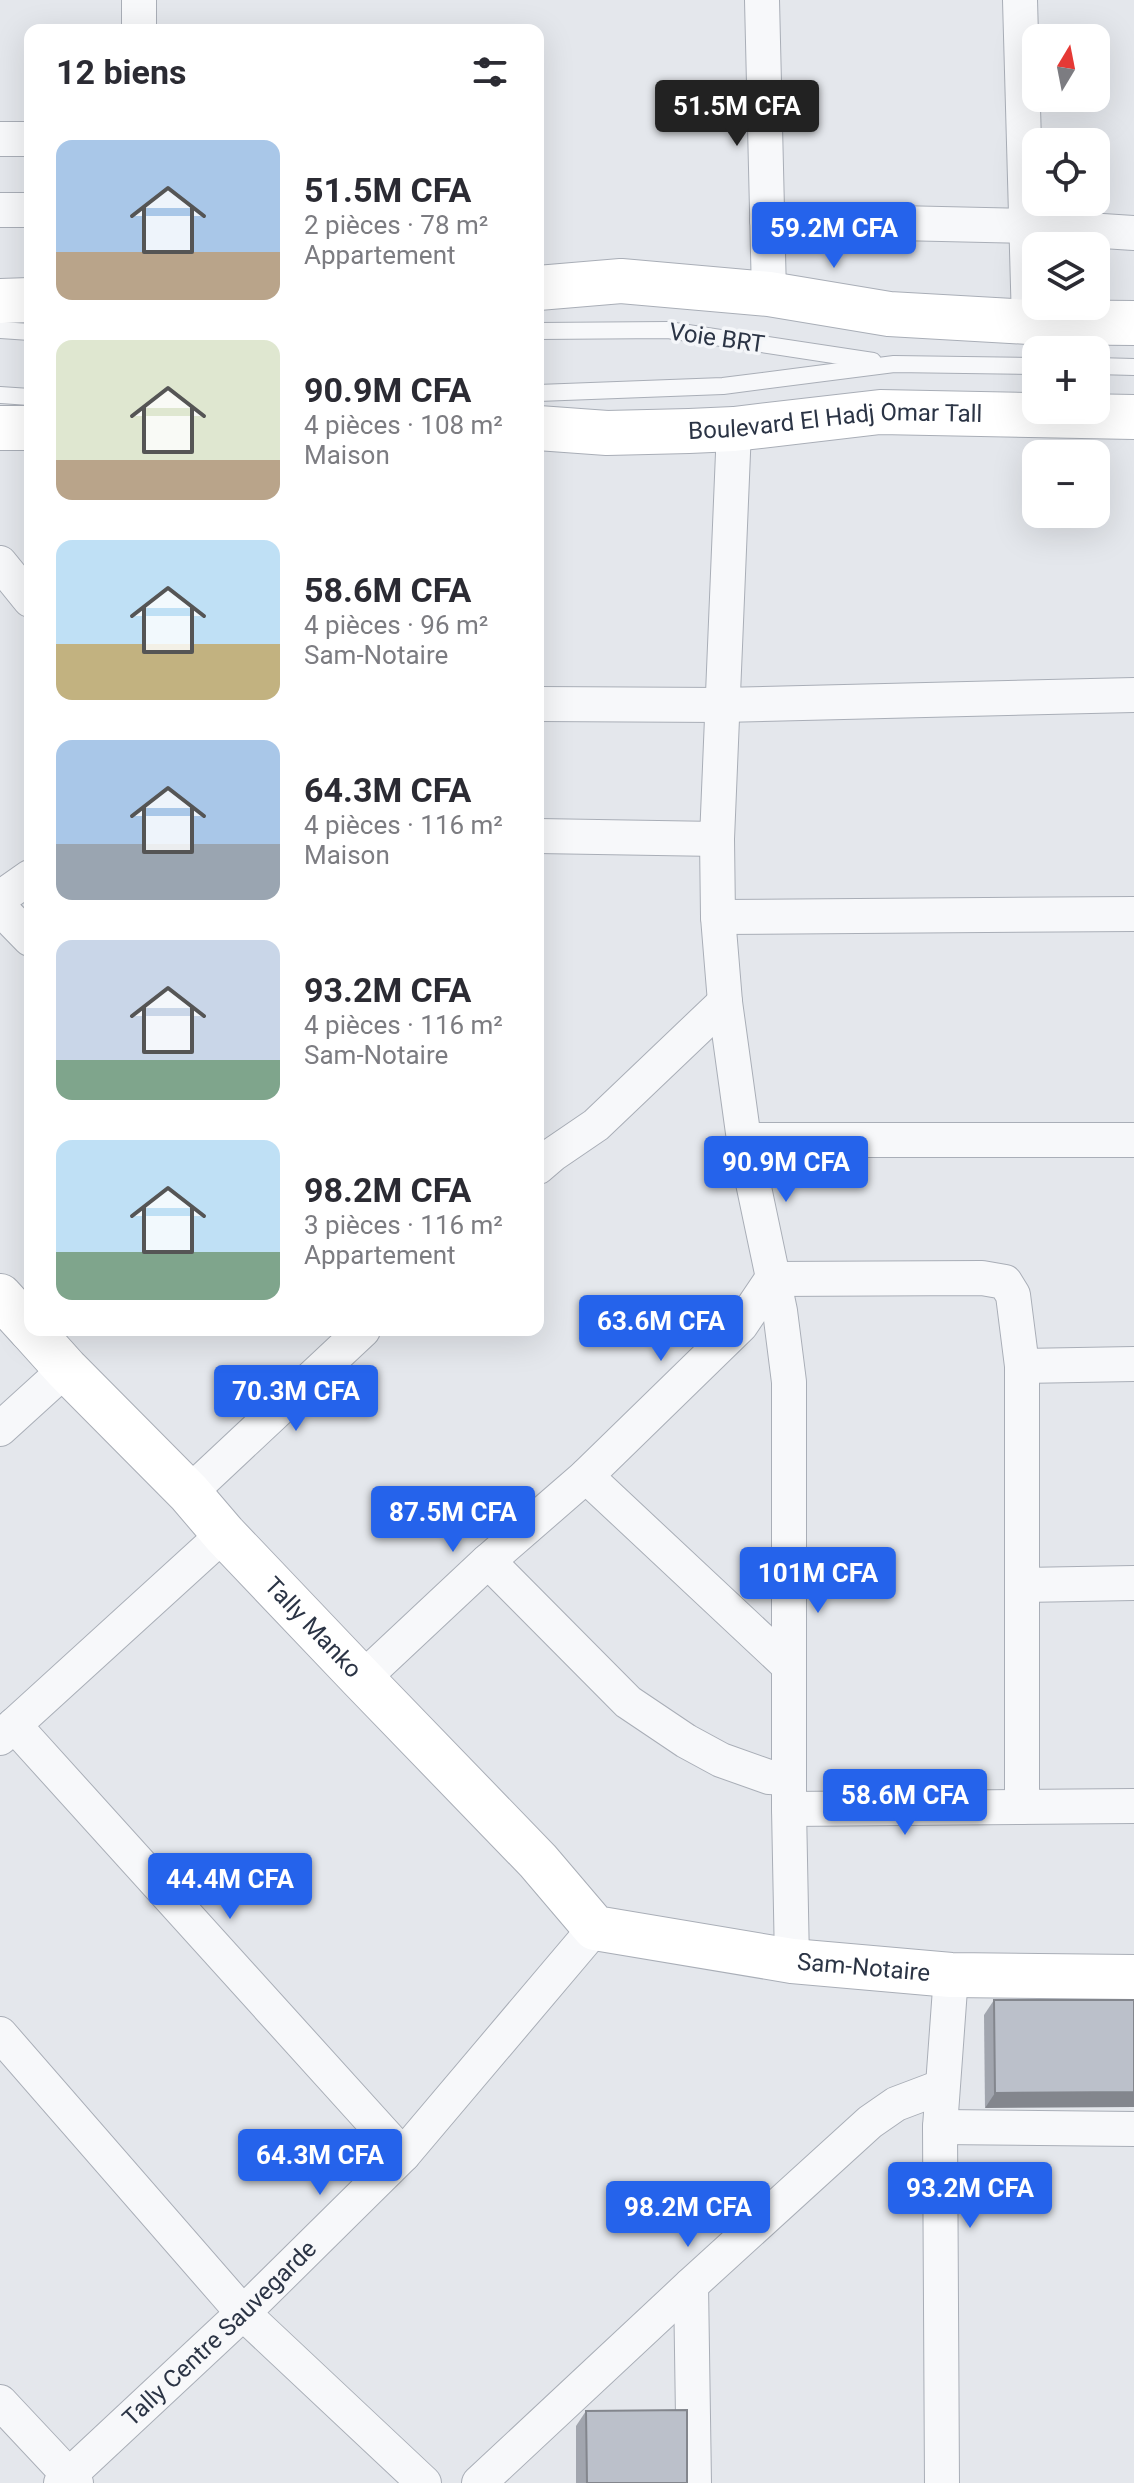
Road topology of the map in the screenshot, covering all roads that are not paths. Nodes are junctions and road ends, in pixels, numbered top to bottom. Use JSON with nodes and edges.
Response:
{"nodes":[{"id":1,"x":139,"y":0,"type":"edge"},
{"id":2,"x":762,"y":0,"type":"edge"},
{"id":3,"x":1020,"y":0,"type":"edge"},
{"id":4,"x":139,"y":24,"type":"edge"},
{"id":5,"x":0,"y":139,"type":"edge"},
{"id":6,"x":24,"y":139,"type":"edge"},
{"id":7,"x":0,"y":210,"type":"edge"},
{"id":8,"x":24,"y":210,"type":"edge"},
{"id":9,"x":767,"y":220,"type":"junction"},
{"id":10,"x":1026,"y":226,"type":"junction"},
{"id":11,"x":1134,"y":233,"type":"edge"},
{"id":12,"x":544,"y":287,"type":"edge"},
{"id":13,"x":769,"y":294,"type":"junction"},
{"id":14,"x":24,"y":300,"type":"edge"},
{"id":15,"x":0,"y":301,"type":"edge"},
{"id":16,"x":1029,"y":322,"type":"junction"},
{"id":17,"x":1134,"y":323,"type":"edge"},
{"id":18,"x":0,"y":330,"type":"edge"},
{"id":19,"x":544,"y":331,"type":"edge"},
{"id":20,"x":24,"y":332,"type":"edge"},
{"id":21,"x":894,"y":364,"type":"junction"},
{"id":22,"x":1022,"y":366,"type":"edge"},
{"id":23,"x":1110,"y":366,"type":"edge"},
{"id":24,"x":1134,"y":367,"type":"edge"},
{"id":25,"x":544,"y":393,"type":"edge"},
{"id":26,"x":0,"y":395,"type":"edge"},
{"id":27,"x":24,"y":397,"type":"edge"},
{"id":28,"x":1134,"y":417,"type":"edge"},
{"id":29,"x":0,"y":428,"type":"edge"},
{"id":30,"x":24,"y":428,"type":"edge"},
{"id":31,"x":544,"y":428,"type":"edge"},
{"id":32,"x":734,"y":429,"type":"junction"},
{"id":33,"x":0,"y":563,"type":"edge"},
{"id":34,"x":24,"y":593,"type":"edge"},
{"id":35,"x":1134,"y":695,"type":"edge"},
{"id":36,"x":544,"y":704,"type":"edge"},
{"id":37,"x":721,"y":705,"type":"junction"},
{"id":38,"x":544,"y":836,"type":"edge"},
{"id":39,"x":717,"y":839,"type":"junction"},
{"id":40,"x":24,"y":881,"type":"edge"},
{"id":41,"x":0,"y":898,"type":"edge"},
{"id":42,"x":0,"y":908,"type":"edge"},
{"id":43,"x":1134,"y":914,"type":"edge"},
{"id":44,"x":718,"y":917,"type":"junction"},
{"id":45,"x":24,"y":933,"type":"edge"},
{"id":46,"x":725,"y":1002,"type":"junction"},
{"id":47,"x":744,"y":1140,"type":"junction"},
{"id":48,"x":1134,"y":1140,"type":"edge"},
{"id":49,"x":544,"y":1153,"type":"edge"},
{"id":50,"x":772,"y":1279,"type":"junction"},
{"id":51,"x":0,"y":1296,"type":"edge"},
{"id":52,"x":24,"y":1323,"type":"edge"},
{"id":53,"x":36,"y":1336,"type":"edge"},
{"id":54,"x":357,"y":1336,"type":"edge"},
{"id":55,"x":1134,"y":1364,"type":"edge"},
{"id":56,"x":1022,"y":1366,"type":"junction"},
{"id":57,"x":66,"y":1369,"type":"junction"},
{"id":58,"x":0,"y":1429,"type":"edge"},
{"id":59,"x":586,"y":1476,"type":"junction"},
{"id":60,"x":189,"y":1493,"type":"junction"},
{"id":61,"x":224,"y":1534,"type":"junction"},
{"id":62,"x":488,"y":1561,"type":"junction"},
{"id":63,"x":1134,"y":1583,"type":"edge"},
{"id":64,"x":1023,"y":1585,"type":"junction"},
{"id":65,"x":789,"y":1666,"type":"junction"},
{"id":66,"x":362,"y":1679,"type":"junction"},
{"id":67,"x":7,"y":1732,"type":"edge"},
{"id":68,"x":789,"y":1793,"type":"junction"},
{"id":69,"x":1134,"y":1806,"type":"edge"},
{"id":70,"x":1022,"y":1807,"type":"junction"},
{"id":71,"x":595,"y":1928,"type":"junction"},
{"id":72,"x":792,"y":1961,"type":"junction"},
{"id":73,"x":951,"y":1975,"type":"junction"},
{"id":74,"x":1134,"y":1977,"type":"edge"},
{"id":75,"x":0,"y":2034,"type":"edge"},
{"id":76,"x":941,"y":2087,"type":"junction"},
{"id":77,"x":940,"y":2127,"type":"junction"},
{"id":78,"x":1134,"y":2129,"type":"edge"},
{"id":79,"x":403,"y":2155,"type":"junction"},
{"id":80,"x":691,"y":2285,"type":"junction"},
{"id":81,"x":243,"y":2313,"type":"junction"},
{"id":82,"x":0,"y":2402,"type":"edge"},
{"id":83,"x":69,"y":2481,"type":"edge"},
{"id":84,"x":424,"y":2483,"type":"edge"},
{"id":85,"x":479,"y":2483,"type":"edge"},
{"id":86,"x":694,"y":2483,"type":"edge"},
{"id":87,"x":942,"y":2483,"type":"edge"}],
"edges":[{"from":1,"to":4,"type":"street"},
{"from":2,"to":9,"type":"street"},
{"from":3,"to":10,"type":"street"},
{"from":5,"to":6,"type":"street"},
{"from":7,"to":8,"type":"street"},
{"from":9,"to":10,"type":"street"},
{"from":9,"to":13,"type":"street"},
{"from":10,"to":11,"type":"street"},
{"from":10,"to":16,"type":"street"},
{"from":12,"to":13,"type":"street"},
{"from":13,"to":16,"type":"street"},
{"from":14,"to":15,"type":"street"},
{"from":16,"to":17,"type":"street"},
{"from":18,"to":20,"type":"lane"},
{"from":19,"to":21,"type":"lane","name":"Voie BRT"},
{"from":21,"to":22,"type":"lane","name":"Voie BRT"},
{"from":21,"to":25,"type":"lane","name":"Voie BRT"},
{"from":23,"to":24,"type":"lane"},
{"from":26,"to":27,"type":"lane"},
{"from":28,"to":32,"type":"street","name":"Boulevard El Hadj Omar Tall"},
{"from":29,"to":30,"type":"street"},
{"from":31,"to":32,"type":"street","name":"Boulevard El Hadj Omar Tall"},
{"from":32,"to":37,"type":"street"},
{"from":33,"to":34,"type":"street"},
{"from":35,"to":37,"type":"street"},
{"from":36,"to":37,"type":"street"},
{"from":37,"to":39,"type":"street"},
{"from":38,"to":39,"type":"street"},
{"from":39,"to":44,"type":"street"},
{"from":40,"to":41,"type":"street"},
{"from":42,"to":45,"type":"street"},
{"from":43,"to":44,"type":"street"},
{"from":44,"to":46,"type":"street"},
{"from":46,"to":47,"type":"street"},
{"from":46,"to":49,"type":"street"},
{"from":47,"to":48,"type":"street"},
{"from":47,"to":50,"type":"street"},
{"from":50,"to":56,"type":"street"},
{"from":50,"to":59,"type":"street"},
{"from":50,"to":65,"type":"street"},
{"from":51,"to":52,"type":"street","name":"Tally Manko"},
{"from":53,"to":57,"type":"street","name":"Tally Manko"},
{"from":54,"to":60,"type":"street"},
{"from":55,"to":56,"type":"street"},
{"from":56,"to":64,"type":"street"},
{"from":57,"to":58,"type":"street"},
{"from":57,"to":60,"type":"street","name":"Tally Manko"},
{"from":59,"to":62,"type":"street"},
{"from":59,"to":65,"type":"street"},
{"from":60,"to":61,"type":"street","name":"Tally Manko"},
{"from":61,"to":66,"type":"street","name":"Tally Manko"},
{"from":61,"to":67,"type":"street"},
{"from":62,"to":66,"type":"street"},
{"from":62,"to":68,"type":"street"},
{"from":63,"to":64,"type":"street"},
{"from":64,"to":70,"type":"street"},
{"from":65,"to":68,"type":"street"},
{"from":66,"to":71,"type":"street","name":"Tally Manko"},
{"from":67,"to":79,"type":"street"},
{"from":68,"to":70,"type":"street"},
{"from":68,"to":72,"type":"street"},
{"from":69,"to":70,"type":"street"},
{"from":71,"to":72,"type":"street","name":"Sam-Notaire"},
{"from":71,"to":79,"type":"street","name":"Tally Centre Sauvegarde"},
{"from":72,"to":73,"type":"street","name":"Sam-Notaire"},
{"from":73,"to":74,"type":"street","name":"Sam-Notaire"},
{"from":73,"to":76,"type":"street"},
{"from":75,"to":81,"type":"street"},
{"from":76,"to":77,"type":"street"},
{"from":76,"to":80,"type":"street"},
{"from":77,"to":78,"type":"street"},
{"from":77,"to":87,"type":"street"},
{"from":79,"to":81,"type":"street","name":"Tally Centre Sauvegarde"},
{"from":80,"to":85,"type":"street"},
{"from":80,"to":86,"type":"street"},
{"from":81,"to":83,"type":"street","name":"Tally Centre Sauvegarde"},
{"from":81,"to":84,"type":"street"},
{"from":82,"to":83,"type":"street"}]}
